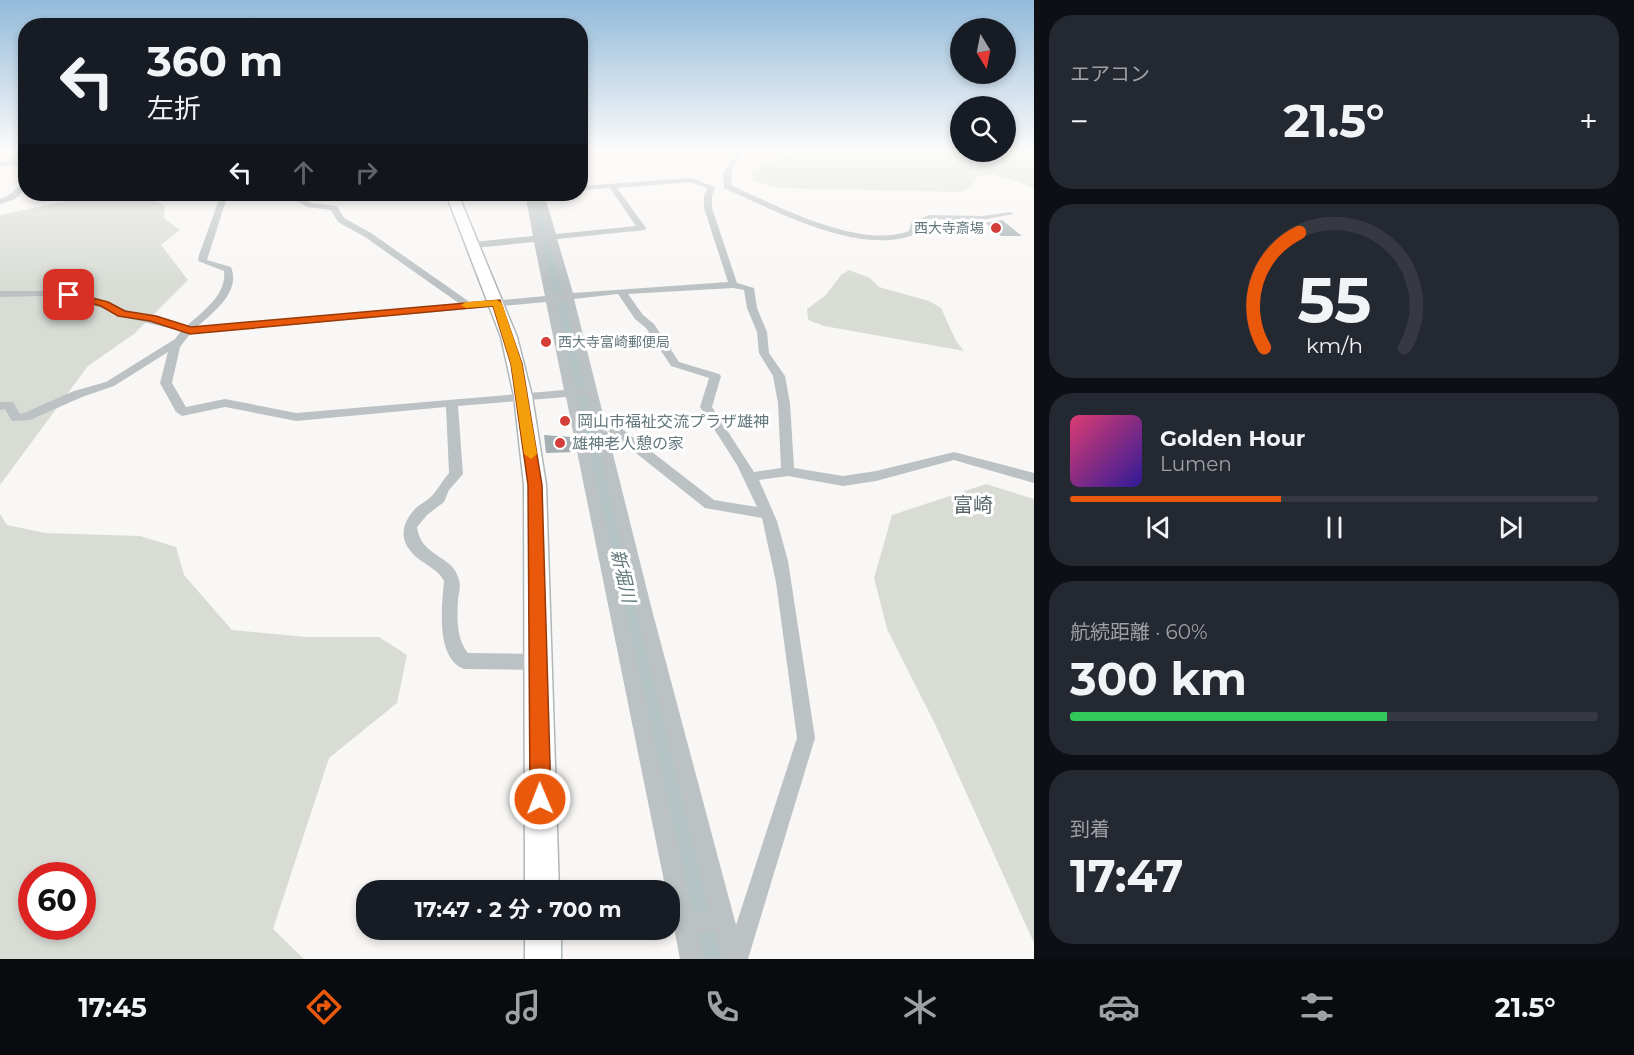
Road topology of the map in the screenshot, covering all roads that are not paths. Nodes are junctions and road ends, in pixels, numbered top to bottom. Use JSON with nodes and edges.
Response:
{"nodes":[{"id":1,"x":14,"y":194,"type":"edge"},
{"id":2,"x":618,"y":194,"type":"edge"},
{"id":3,"x":708,"y":194,"type":"edge"},
{"id":4,"x":742,"y":194,"type":"edge"},
{"id":5,"x":222,"y":201,"type":"edge"},
{"id":6,"x":302,"y":201,"type":"edge"},
{"id":7,"x":455,"y":201,"type":"edge"},
{"id":8,"x":532,"y":201,"type":"edge"},
{"id":9,"x":540,"y":201,"type":"edge"},
{"id":10,"x":0,"y":202,"type":"edge"},
{"id":11,"x":539,"y":212,"type":"junction"},
{"id":12,"x":1010,"y":214,"type":"dead end"},
{"id":13,"x":545,"y":238,"type":"junction"},
{"id":14,"x":474,"y":245,"type":"junction"},
{"id":15,"x":733,"y":285,"type":"junction"},
{"id":16,"x":621,"y":291,"type":"junction"},
{"id":17,"x":0,"y":294,"type":"edge"},
{"id":18,"x":560,"y":298,"type":"junction"},
{"id":19,"x":497,"y":303,"type":"junction"},
{"id":20,"x":467,"y":305,"type":"junction"},
{"id":21,"x":190,"y":331,"type":"junction"},
{"id":22,"x":178,"y":341,"type":"junction"},
{"id":23,"x":590,"y":392,"type":"junction"},
{"id":24,"x":572,"y":393,"type":"junction"},
{"id":25,"x":523,"y":396,"type":"junction"},
{"id":26,"x":452,"y":404,"type":"junction"},
{"id":27,"x":0,"y":406,"type":"edge"},
{"id":28,"x":599,"y":417,"type":"junction"},
{"id":29,"x":788,"y":471,"type":"junction"},
{"id":30,"x":751,"y":477,"type":"junction"},
{"id":31,"x":1034,"y":478,"type":"edge"},
{"id":32,"x":767,"y":514,"type":"junction"},
{"id":33,"x":630,"y":612,"type":"junction"},
{"id":34,"x":538,"y":662,"type":"junction"},
{"id":35,"x":542,"y":880,"type":"edge"},
{"id":36,"x":704,"y":922,"type":"junction"},
{"id":37,"x":543,"y":940,"type":"edge"},
{"id":38,"x":543,"y":959,"type":"edge"},
{"id":39,"x":692,"y":959,"type":"edge"},
{"id":40,"x":734,"y":959,"type":"edge"}],
"edges":[{"from":1,"to":10,"type":"street"},
{"from":2,"to":13,"type":"street"},
{"from":3,"to":15,"type":"street"},
{"from":4,"to":12,"type":"street"},
{"from":5,"to":21,"type":"street"},
{"from":6,"to":20,"type":"street"},
{"from":7,"to":14,"type":"main road"},
{"from":8,"to":11,"type":"street"},
{"from":9,"to":11,"type":"street"},
{"from":11,"to":13,"type":"street"},
{"from":13,"to":14,"type":"street"},
{"from":13,"to":18,"type":"street"},
{"from":14,"to":19,"type":"main road"},
{"from":15,"to":16,"type":"street"},
{"from":15,"to":29,"type":"street"},
{"from":16,"to":18,"type":"street"},
{"from":16,"to":30,"type":"street"},
{"from":17,"to":21,"type":"street"},
{"from":18,"to":19,"type":"street"},
{"from":18,"to":23,"type":"street"},
{"from":18,"to":24,"type":"street"},
{"from":19,"to":20,"type":"street"},
{"from":19,"to":25,"type":"main road"},
{"from":20,"to":21,"type":"street"},
{"from":21,"to":22,"type":"street"},
{"from":22,"to":26,"type":"street"},
{"from":22,"to":27,"type":"street"},
{"from":23,"to":24,"type":"street"},
{"from":23,"to":28,"type":"street"},
{"from":24,"to":25,"type":"street"},
{"from":24,"to":33,"type":"street"},
{"from":25,"to":26,"type":"street"},
{"from":25,"to":34,"type":"main road"},
{"from":26,"to":34,"type":"street"},
{"from":28,"to":32,"type":"street"},
{"from":28,"to":33,"type":"street"},
{"from":29,"to":30,"type":"street"},
{"from":29,"to":31,"type":"street"},
{"from":30,"to":32,"type":"street"},
{"from":32,"to":40,"type":"street"},
{"from":33,"to":36,"type":"street"},
{"from":33,"to":36,"type":"street"},
{"from":34,"to":35,"type":"main road"},
{"from":36,"to":39,"type":"street"},
{"from":36,"to":40,"type":"street"},
{"from":37,"to":38,"type":"main road"}]}
